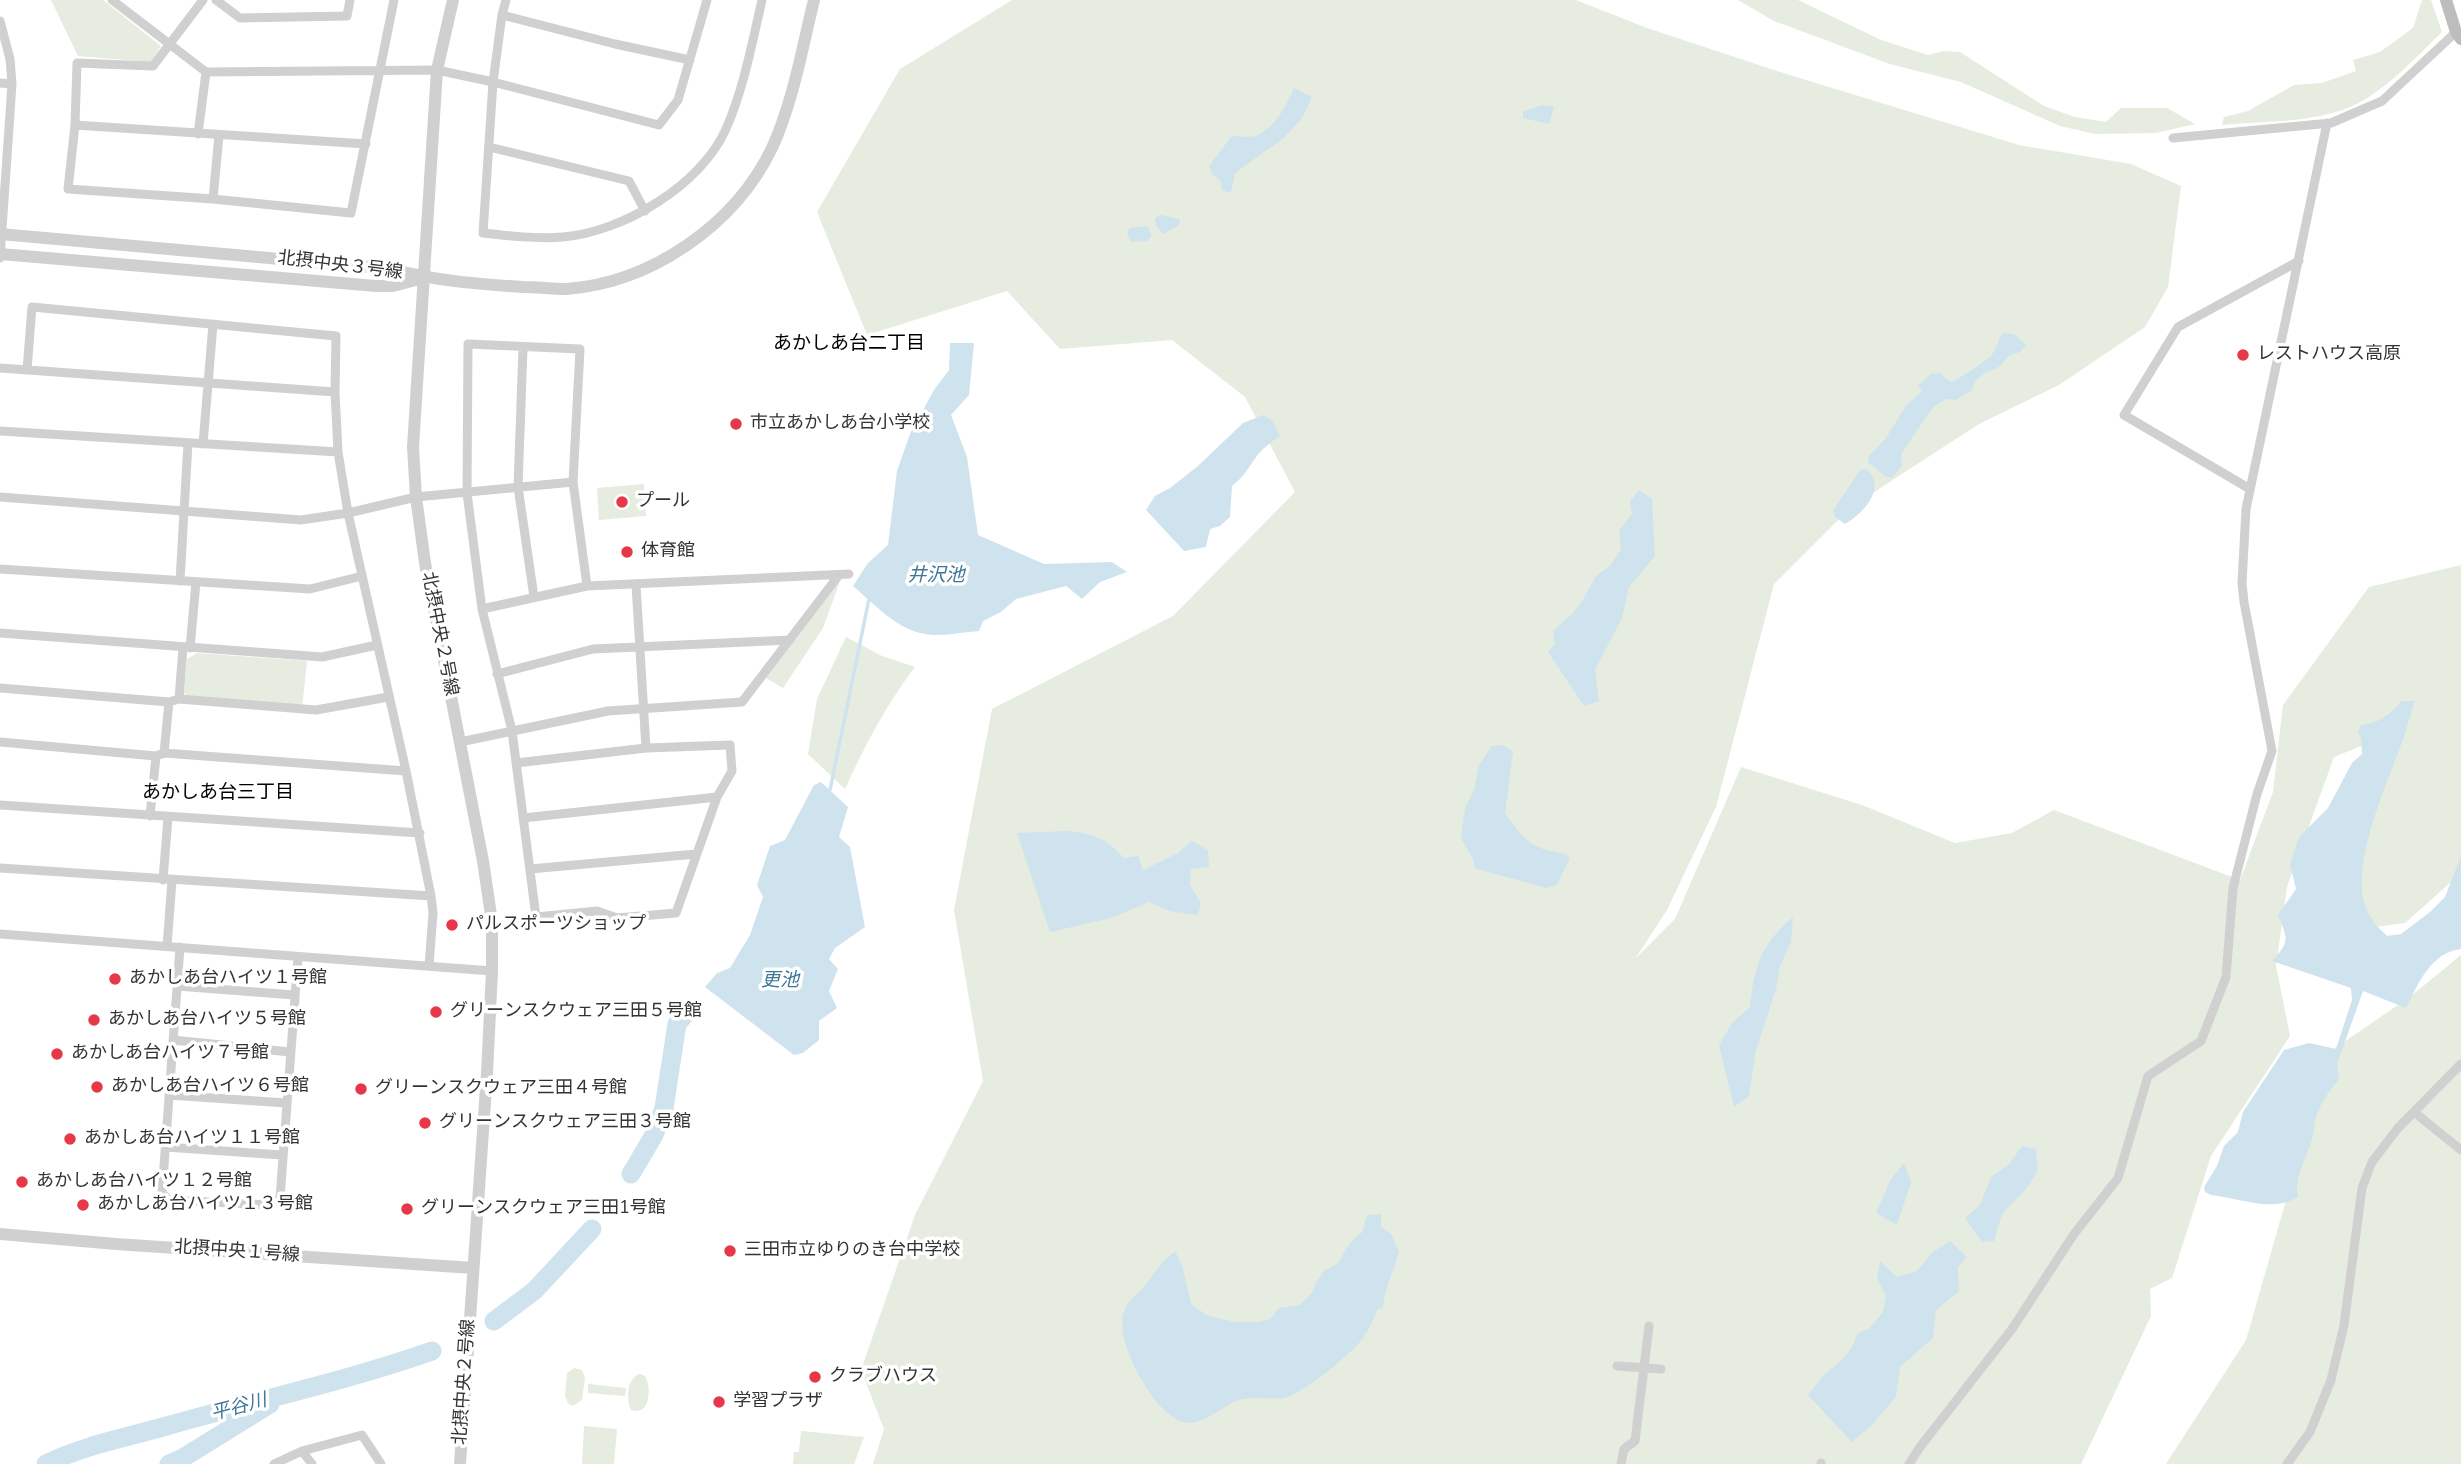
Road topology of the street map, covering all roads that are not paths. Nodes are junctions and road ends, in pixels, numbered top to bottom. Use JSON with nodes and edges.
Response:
{"nodes":[{"id":1,"x":112,"y":0,"type":"edge"},
{"id":2,"x":203,"y":0,"type":"edge"},
{"id":3,"x":216,"y":0,"type":"edge"},
{"id":4,"x":350,"y":0,"type":"edge"},
{"id":5,"x":394,"y":0,"type":"edge"},
{"id":6,"x":453,"y":0,"type":"edge"},
{"id":7,"x":506,"y":0,"type":"edge"},
{"id":8,"x":707,"y":0,"type":"edge"},
{"id":9,"x":762,"y":0,"type":"edge"},
{"id":10,"x":814,"y":0,"type":"edge"},
{"id":11,"x":2446,"y":0,"type":"edge"},
{"id":12,"x":502,"y":15,"type":"junction"},
{"id":13,"x":0,"y":22,"type":"edge"},
{"id":14,"x":2459,"y":36,"type":"edge"},
{"id":15,"x":168,"y":44,"type":"junction"},
{"id":16,"x":690,"y":60,"type":"junction"},
{"id":17,"x":382,"y":70,"type":"junction"},
{"id":18,"x":437,"y":70,"type":"junction"},
{"id":19,"x":206,"y":72,"type":"junction"},
{"id":20,"x":493,"y":82,"type":"junction"},
{"id":21,"x":0,"y":83,"type":"edge"},
{"id":22,"x":12,"y":84,"type":"junction"},
{"id":23,"x":2327,"y":123,"type":"junction"},
{"id":24,"x":75,"y":125,"type":"junction"},
{"id":25,"x":198,"y":134,"type":"junction"},
{"id":26,"x":219,"y":135,"type":"junction"},
{"id":27,"x":2173,"y":138,"type":"dead end"},
{"id":28,"x":366,"y":144,"type":"junction"},
{"id":29,"x":489,"y":147,"type":"junction"},
{"id":30,"x":213,"y":199,"type":"junction"},
{"id":31,"x":645,"y":211,"type":"junction"},
{"id":32,"x":1,"y":234,"type":"edge"},
{"id":33,"x":0,"y":255,"type":"edge"},
{"id":34,"x":2298,"y":261,"type":"junction"},
{"id":35,"x":423,"y":278,"type":"junction"},
{"id":36,"x":213,"y":324,"type":"junction"},
{"id":37,"x":523,"y":348,"type":"junction"},
{"id":38,"x":0,"y":368,"type":"edge"},
{"id":39,"x":27,"y":370,"type":"junction"},
{"id":40,"x":209,"y":382,"type":"junction"},
{"id":41,"x":335,"y":392,"type":"junction"},
{"id":42,"x":0,"y":431,"type":"edge"},
{"id":43,"x":188,"y":443,"type":"junction"},
{"id":44,"x":203,"y":444,"type":"junction"},
{"id":45,"x":338,"y":452,"type":"junction"},
{"id":46,"x":573,"y":482,"type":"junction"},
{"id":47,"x":519,"y":487,"type":"junction"},
{"id":48,"x":2250,"y":489,"type":"junction"},
{"id":49,"x":467,"y":493,"type":"junction"},
{"id":50,"x":0,"y":497,"type":"edge"},
{"id":51,"x":416,"y":498,"type":"junction"},
{"id":52,"x":185,"y":512,"type":"junction"},
{"id":53,"x":348,"y":513,"type":"junction"},
{"id":54,"x":0,"y":569,"type":"edge"},
{"id":55,"x":362,"y":576,"type":"junction"},
{"id":56,"x":180,"y":581,"type":"junction"},
{"id":57,"x":196,"y":582,"type":"junction"},
{"id":58,"x":636,"y":585,"type":"junction"},
{"id":59,"x":587,"y":586,"type":"junction"},
{"id":60,"x":534,"y":597,"type":"junction"},
{"id":61,"x":482,"y":609,"type":"junction"},
{"id":62,"x":0,"y":633,"type":"edge"},
{"id":63,"x":790,"y":640,"type":"junction"},
{"id":64,"x":377,"y":645,"type":"junction"},
{"id":65,"x":640,"y":646,"type":"junction"},
{"id":66,"x":187,"y":648,"type":"junction"},
{"id":67,"x":497,"y":674,"type":"junction"},
{"id":68,"x":0,"y":688,"type":"edge"},
{"id":69,"x":388,"y":696,"type":"junction"},
{"id":70,"x":174,"y":701,"type":"junction"},
{"id":71,"x":644,"y":710,"type":"junction"},
{"id":72,"x":512,"y":731,"type":"junction"},
{"id":73,"x":0,"y":742,"type":"edge"},
{"id":74,"x":460,"y":742,"type":"junction"},
{"id":75,"x":646,"y":748,"type":"junction"},
{"id":76,"x":160,"y":755,"type":"junction"},
{"id":77,"x":516,"y":763,"type":"junction"},
{"id":78,"x":406,"y":771,"type":"junction"},
{"id":79,"x":717,"y":797,"type":"junction"},
{"id":80,"x":0,"y":805,"type":"edge"},
{"id":81,"x":150,"y":816,"type":"junction"},
{"id":82,"x":168,"y":817,"type":"junction"},
{"id":83,"x":523,"y":818,"type":"junction"},
{"id":84,"x":420,"y":833,"type":"junction"},
{"id":85,"x":696,"y":854,"type":"junction"},
{"id":86,"x":0,"y":867,"type":"edge"},
{"id":87,"x":530,"y":869,"type":"junction"},
{"id":88,"x":167,"y":880,"type":"junction"},
{"id":89,"x":431,"y":896,"type":"junction"},
{"id":90,"x":0,"y":934,"type":"edge"},
{"id":91,"x":167,"y":946,"type":"junction"},
{"id":92,"x":180,"y":947,"type":"junction"},
{"id":93,"x":298,"y":957,"type":"junction"},
{"id":94,"x":429,"y":966,"type":"junction"},
{"id":95,"x":492,"y":971,"type":"junction"},
{"id":96,"x":177,"y":986,"type":"junction"},
{"id":97,"x":294,"y":995,"type":"junction"},
{"id":98,"x":173,"y":1041,"type":"junction"},
{"id":99,"x":290,"y":1052,"type":"junction"},
{"id":100,"x":2461,"y":1064,"type":"edge"},
{"id":101,"x":169,"y":1095,"type":"junction"},
{"id":102,"x":286,"y":1104,"type":"junction"},
{"id":103,"x":2414,"y":1112,"type":"junction"},
{"id":104,"x":165,"y":1147,"type":"junction"},
{"id":105,"x":2461,"y":1150,"type":"edge"},
{"id":106,"x":282,"y":1155,"type":"junction"},
{"id":107,"x":0,"y":1234,"type":"edge"},
{"id":108,"x":473,"y":1268,"type":"junction"},
{"id":109,"x":1649,"y":1326,"type":"dead end"},
{"id":110,"x":1617,"y":1366,"type":"dead end"},
{"id":111,"x":1645,"y":1367,"type":"junction"},
{"id":112,"x":1661,"y":1369,"type":"dead end"},
{"id":113,"x":302,"y":1451,"type":"junction"},
{"id":114,"x":274,"y":1464,"type":"edge"},
{"id":115,"x":312,"y":1464,"type":"edge"},
{"id":116,"x":382,"y":1464,"type":"edge"},
{"id":117,"x":460,"y":1464,"type":"edge"},
{"id":118,"x":1620,"y":1464,"type":"edge"},
{"id":119,"x":1909,"y":1464,"type":"edge"},
{"id":120,"x":2287,"y":1464,"type":"edge"}],
"edges":[{"from":1,"to":15,"type":"street"},
{"from":2,"to":15,"type":"street"},
{"from":3,"to":4,"type":"street"},
{"from":5,"to":17,"type":"street"},
{"from":6,"to":18,"type":"street","name":"北摂中央２号線"},
{"from":7,"to":12,"type":"street"},
{"from":8,"to":16,"type":"street"},
{"from":9,"to":31,"type":"street"},
{"from":10,"to":35,"type":"street"},
{"from":11,"to":14,"type":"main road"},
{"from":12,"to":16,"type":"street"},
{"from":12,"to":20,"type":"street"},
{"from":13,"to":22,"type":"street"},
{"from":14,"to":23,"type":"street"},
{"from":15,"to":19,"type":"street"},
{"from":15,"to":24,"type":"street"},
{"from":16,"to":20,"type":"street"},
{"from":17,"to":18,"type":"street"},
{"from":17,"to":19,"type":"street"},
{"from":17,"to":28,"type":"street"},
{"from":18,"to":20,"type":"street"},
{"from":18,"to":35,"type":"street","name":"北摂中央２号線"},
{"from":19,"to":25,"type":"street"},
{"from":20,"to":29,"type":"street"},
{"from":21,"to":22,"type":"street"},
{"from":22,"to":32,"type":"street"},
{"from":23,"to":27,"type":"street"},
{"from":23,"to":34,"type":"street"},
{"from":24,"to":25,"type":"street"},
{"from":24,"to":30,"type":"street"},
{"from":25,"to":26,"type":"street"},
{"from":26,"to":28,"type":"street"},
{"from":26,"to":30,"type":"street"},
{"from":28,"to":30,"type":"street"},
{"from":29,"to":31,"type":"street"},
{"from":29,"to":31,"type":"street"},
{"from":32,"to":33,"type":"street"},
{"from":32,"to":35,"type":"street","name":"北摂中央３号線"},
{"from":33,"to":35,"type":"street","name":"北摂中央３号線"},
{"from":34,"to":48,"type":"street"},
{"from":34,"to":48,"type":"street"},
{"from":35,"to":51,"type":"street","name":"北摂中央２号線"},
{"from":36,"to":39,"type":"street"},
{"from":36,"to":40,"type":"street"},
{"from":36,"to":41,"type":"street"},
{"from":37,"to":46,"type":"street"},
{"from":37,"to":47,"type":"street"},
{"from":37,"to":49,"type":"street"},
{"from":38,"to":39,"type":"street"},
{"from":39,"to":40,"type":"street"},
{"from":40,"to":41,"type":"street"},
{"from":40,"to":44,"type":"street"},
{"from":41,"to":45,"type":"street"},
{"from":42,"to":43,"type":"street"},
{"from":43,"to":44,"type":"street"},
{"from":43,"to":52,"type":"street"},
{"from":44,"to":45,"type":"street"},
{"from":45,"to":53,"type":"street"},
{"from":46,"to":47,"type":"street"},
{"from":46,"to":59,"type":"street"},
{"from":47,"to":49,"type":"street"},
{"from":47,"to":60,"type":"street"},
{"from":48,"to":119,"type":"street"},
{"from":49,"to":51,"type":"street"},
{"from":49,"to":61,"type":"street"},
{"from":50,"to":52,"type":"street"},
{"from":51,"to":53,"type":"street"},
{"from":51,"to":74,"type":"street","name":"北摂中央２号線"},
{"from":52,"to":53,"type":"street"},
{"from":52,"to":56,"type":"street"},
{"from":53,"to":55,"type":"street"},
{"from":54,"to":56,"type":"street"},
{"from":55,"to":57,"type":"street"},
{"from":55,"to":64,"type":"street"},
{"from":56,"to":57,"type":"street"},
{"from":57,"to":66,"type":"street"},
{"from":58,"to":59,"type":"street"},
{"from":58,"to":63,"type":"street"},
{"from":58,"to":65,"type":"street"},
{"from":59,"to":60,"type":"street"},
{"from":60,"to":61,"type":"street"},
{"from":61,"to":67,"type":"street"},
{"from":62,"to":66,"type":"street"},
{"from":63,"to":65,"type":"street"},
{"from":63,"to":71,"type":"street"},
{"from":64,"to":66,"type":"street"},
{"from":64,"to":69,"type":"street"},
{"from":65,"to":67,"type":"street"},
{"from":65,"to":71,"type":"street"},
{"from":66,"to":70,"type":"street"},
{"from":67,"to":72,"type":"street"},
{"from":68,"to":70,"type":"street"},
{"from":69,"to":70,"type":"street"},
{"from":69,"to":78,"type":"street"},
{"from":70,"to":76,"type":"street"},
{"from":71,"to":72,"type":"street"},
{"from":71,"to":75,"type":"street"},
{"from":72,"to":74,"type":"street"},
{"from":72,"to":77,"type":"street"},
{"from":73,"to":76,"type":"street"},
{"from":74,"to":95,"type":"street","name":"北摂中央２号線"},
{"from":75,"to":77,"type":"street"},
{"from":75,"to":79,"type":"street"},
{"from":76,"to":78,"type":"street"},
{"from":76,"to":81,"type":"street"},
{"from":77,"to":83,"type":"street"},
{"from":78,"to":84,"type":"street"},
{"from":79,"to":83,"type":"street"},
{"from":79,"to":85,"type":"street"},
{"from":80,"to":81,"type":"street"},
{"from":81,"to":82,"type":"street"},
{"from":82,"to":84,"type":"street"},
{"from":82,"to":88,"type":"street"},
{"from":83,"to":87,"type":"street"},
{"from":84,"to":89,"type":"street"},
{"from":85,"to":87,"type":"street"},
{"from":85,"to":87,"type":"street"},
{"from":86,"to":88,"type":"street"},
{"from":88,"to":89,"type":"street"},
{"from":88,"to":91,"type":"street"},
{"from":89,"to":94,"type":"street"},
{"from":90,"to":91,"type":"street"},
{"from":91,"to":92,"type":"street"},
{"from":92,"to":93,"type":"street"},
{"from":92,"to":96,"type":"street"},
{"from":93,"to":94,"type":"street"},
{"from":93,"to":97,"type":"street"},
{"from":94,"to":95,"type":"street"},
{"from":95,"to":108,"type":"street","name":"北摂中央２号線"},
{"from":96,"to":97,"type":"street"},
{"from":96,"to":98,"type":"street"},
{"from":97,"to":99,"type":"street"},
{"from":98,"to":99,"type":"street"},
{"from":98,"to":101,"type":"street"},
{"from":99,"to":102,"type":"street"},
{"from":100,"to":103,"type":"street"},
{"from":101,"to":102,"type":"street"},
{"from":101,"to":104,"type":"street"},
{"from":102,"to":106,"type":"street"},
{"from":103,"to":105,"type":"street"},
{"from":103,"to":120,"type":"street"},
{"from":104,"to":106,"type":"street"},
{"from":104,"to":106,"type":"street"},
{"from":107,"to":108,"type":"street","name":"北摂中央１号線"},
{"from":108,"to":117,"type":"street","name":"北摂中央２号線"},
{"from":109,"to":111,"type":"street"},
{"from":110,"to":111,"type":"street"},
{"from":111,"to":112,"type":"street"},
{"from":111,"to":118,"type":"street"},
{"from":113,"to":114,"type":"street"},
{"from":113,"to":115,"type":"street"},
{"from":113,"to":116,"type":"street"}]}
